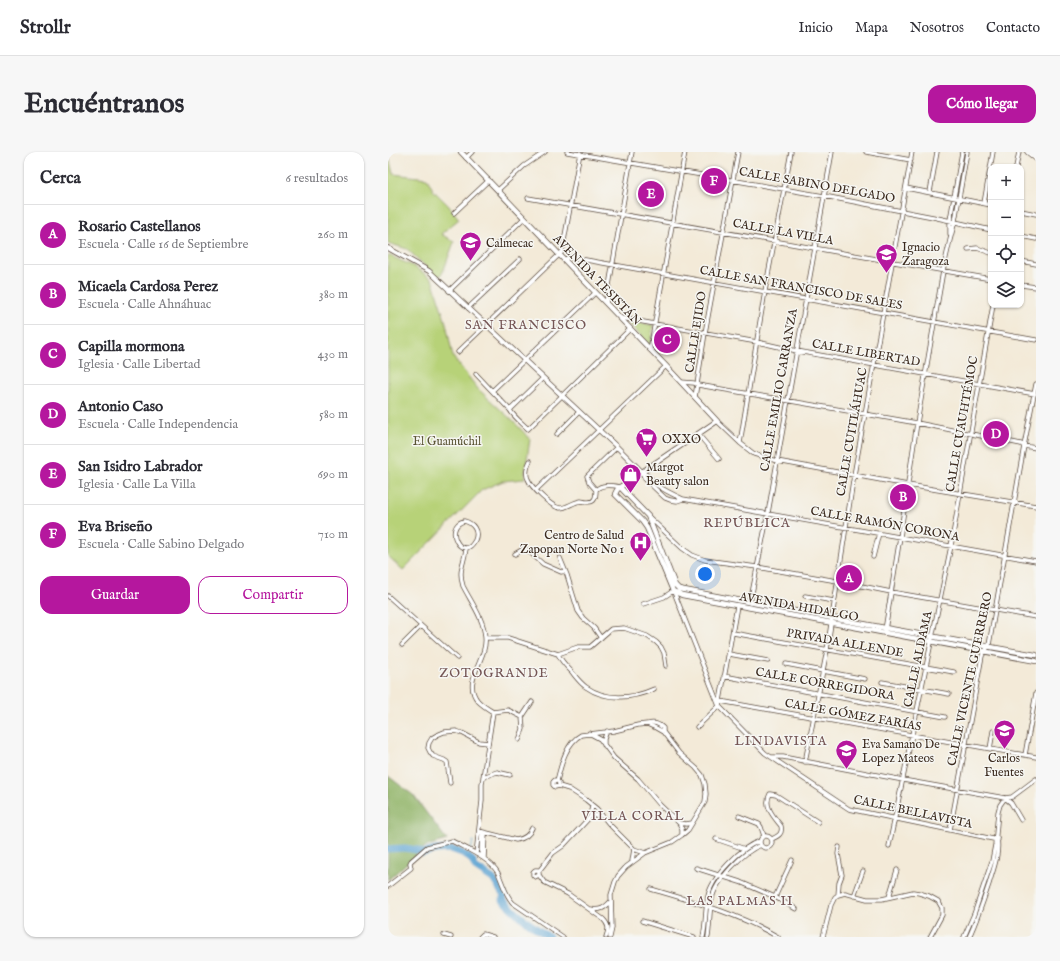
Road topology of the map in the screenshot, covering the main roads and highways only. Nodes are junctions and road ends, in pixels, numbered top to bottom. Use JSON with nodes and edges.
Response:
{"nodes":[{"id":1,"x":461,"y":152,"type":"edge"},
{"id":2,"x":620,"y":487,"type":"junction"},
{"id":3,"x":701,"y":596,"type":"junction"},
{"id":4,"x":750,"y":606,"type":"junction"},
{"id":5,"x":932,"y":639,"type":"junction"},
{"id":6,"x":1036,"y":655,"type":"edge"},
{"id":7,"x":1036,"y":660,"type":"edge"}],
"edges":[{"from":1,"to":2,"type":"main road","name":"AVENIDA TESISTÁN"},
{"from":2,"to":3,"type":"main road","name":"AVENIDA HIDALGO"},
{"from":2,"to":3,"type":"main road","name":"AVENIDA HIDALGO"},
{"from":3,"to":4,"type":"main road","name":"AVENIDA HIDALGO"},
{"from":3,"to":4,"type":"main road","name":"AVENIDA HIDALGO"},
{"from":4,"to":5,"type":"main road","name":"AVENIDA HIDALGO"},
{"from":5,"to":6,"type":"main road","name":"AVENIDA HIDALGO"},
{"from":5,"to":7,"type":"main road","name":"AVENIDA HIDALGO"}]}
